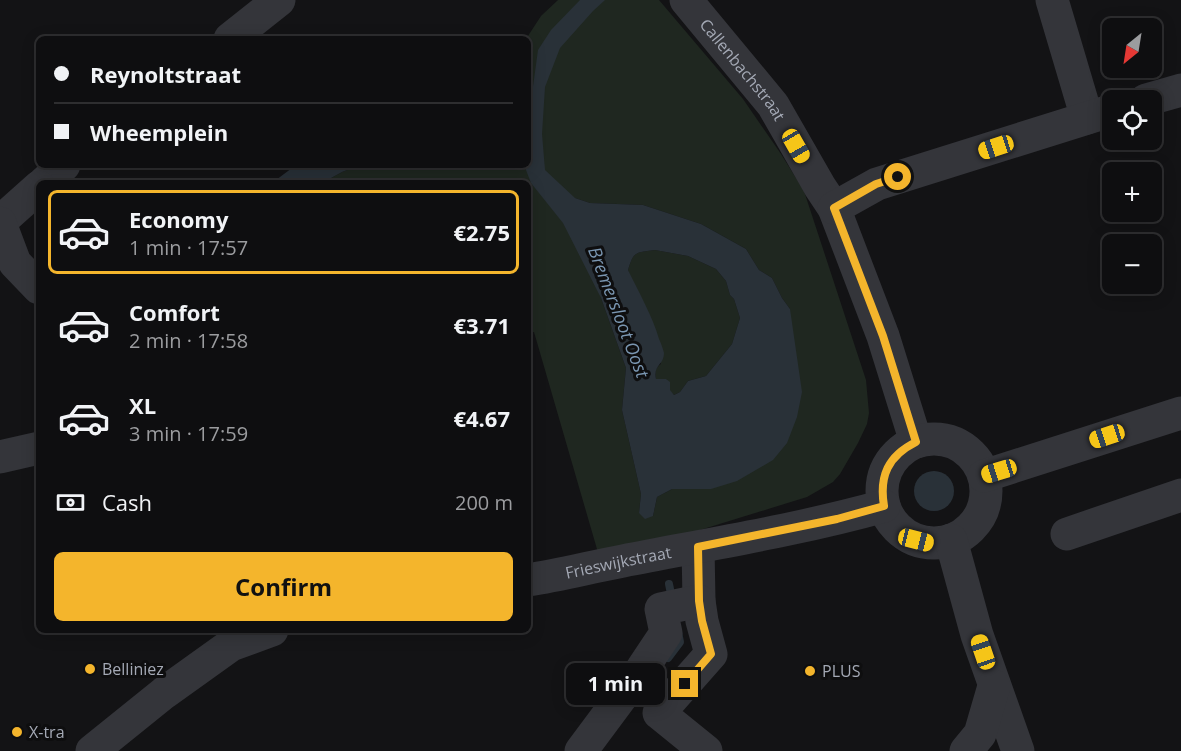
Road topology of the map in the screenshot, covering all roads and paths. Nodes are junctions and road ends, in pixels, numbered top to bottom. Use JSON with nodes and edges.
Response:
{"nodes":[{"id":1,"x":279,"y":0,"type":"edge"},
{"id":2,"x":686,"y":0,"type":"edge"},
{"id":3,"x":1052,"y":0,"type":"edge"},
{"id":4,"x":234,"y":36,"type":"edge"},
{"id":5,"x":1181,"y":90,"type":"edge"},
{"id":6,"x":1162,"y":95,"type":"edge"},
{"id":7,"x":1100,"y":114,"type":"edge"},
{"id":8,"x":61,"y":168,"type":"edge"},
{"id":9,"x":47,"y":180,"type":"edge"},
{"id":10,"x":36,"y":190,"type":"edge"},
{"id":11,"x":834,"y":208,"type":"junction"},
{"id":12,"x":0,"y":223,"type":"edge"},
{"id":13,"x":36,"y":285,"type":"edge"},
{"id":14,"x":1181,"y":413,"type":"edge"},
{"id":15,"x":916,"y":442,"type":"junction"},
{"id":16,"x":36,"y":448,"type":"edge"},
{"id":17,"x":0,"y":457,"type":"edge"},
{"id":18,"x":984,"y":476,"type":"junction"},
{"id":19,"x":1181,"y":495,"type":"edge"},
{"id":20,"x":884,"y":506,"type":"junction"},
{"id":21,"x":1066,"y":534,"type":"dead end"},
{"id":22,"x":951,"y":540,"type":"junction"},
{"id":23,"x":698,"y":547,"type":"junction"},
{"id":24,"x":531,"y":580,"type":"edge"},
{"id":25,"x":699,"y":601,"type":"junction"},
{"id":26,"x":255,"y":633,"type":"edge"},
{"id":27,"x":227,"y":638,"type":"edge"},
{"id":28,"x":994,"y":686,"type":"junction"},
{"id":29,"x":103,"y":742,"type":"edge"},
{"id":30,"x":582,"y":751,"type":"edge"},
{"id":31,"x":706,"y":751,"type":"edge"},
{"id":32,"x":966,"y":751,"type":"edge"},
{"id":33,"x":1017,"y":751,"type":"edge"}],
"edges":[{"from":1,"to":4,"type":"street"},
{"from":2,"to":11,"type":"street","name":"Callenbachstraat"},
{"from":3,"to":7,"type":"street"},
{"from":5,"to":6,"type":"street"},
{"from":7,"to":11,"type":"street"},
{"from":8,"to":9,"type":"street"},
{"from":10,"to":12,"type":"street"},
{"from":11,"to":15,"type":"street","name":"Callenbachstraat"},
{"from":12,"to":13,"type":"street"},
{"from":14,"to":18,"type":"street"},
{"from":15,"to":18,"type":"street"},
{"from":15,"to":20,"type":"street"},
{"from":16,"to":17,"type":"street"},
{"from":18,"to":22,"type":"street"},
{"from":19,"to":21,"type":"street"},
{"from":20,"to":22,"type":"street"},
{"from":20,"to":23,"type":"street","name":"Frieswijkstraat"},
{"from":22,"to":28,"type":"street"},
{"from":23,"to":24,"type":"street","name":"Frieswijkstraat"},
{"from":23,"to":25,"type":"street"},
{"from":25,"to":30,"type":"street"},
{"from":25,"to":31,"type":"street"},
{"from":26,"to":27,"type":"street"},
{"from":27,"to":29,"type":"street"},
{"from":28,"to":32,"type":"street"},
{"from":28,"to":33,"type":"street"}]}
